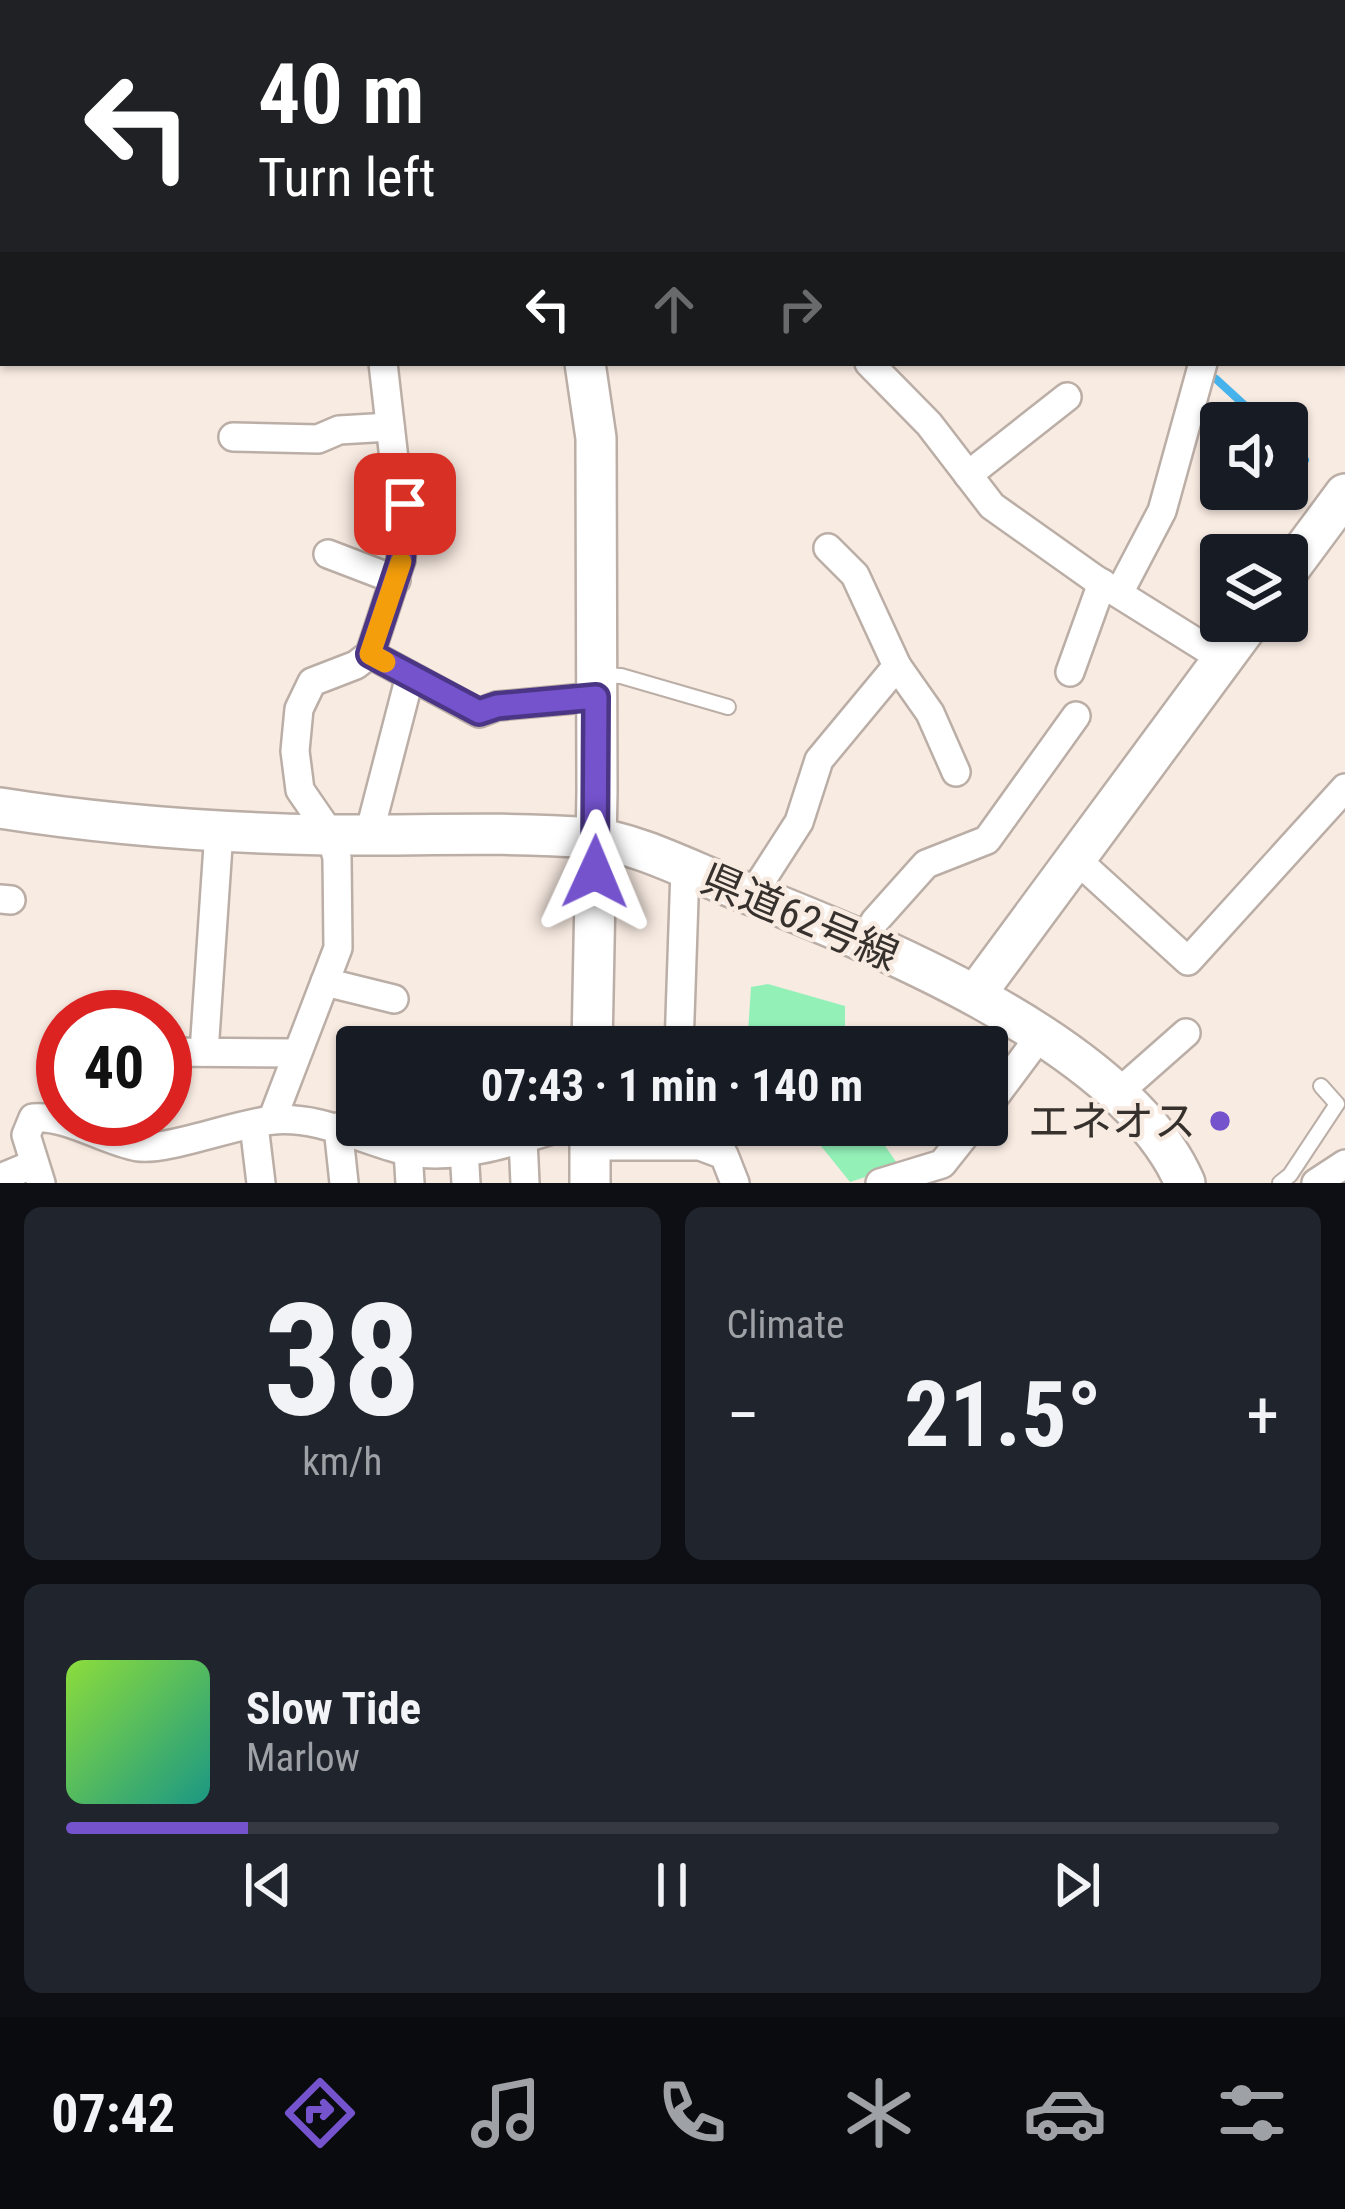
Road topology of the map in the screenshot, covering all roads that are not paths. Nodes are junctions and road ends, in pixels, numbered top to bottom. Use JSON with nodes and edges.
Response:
{"nodes":[{"id":1,"x":382,"y":366,"type":"edge"},
{"id":2,"x":585,"y":366,"type":"edge"},
{"id":3,"x":871,"y":366,"type":"edge"},
{"id":4,"x":1202,"y":366,"type":"edge"},
{"id":5,"x":1067,"y":397,"type":"dead end"},
{"id":6,"x":390,"y":427,"type":"junction"},
{"id":7,"x":233,"y":437,"type":"dead end"},
{"id":8,"x":968,"y":475,"type":"junction"},
{"id":9,"x":1345,"y":494,"type":"edge"},
{"id":10,"x":1308,"y":544,"type":"edge"},
{"id":11,"x":828,"y":548,"type":"dead end"},
{"id":12,"x":328,"y":554,"type":"dead end"},
{"id":13,"x":396,"y":580,"type":"junction"},
{"id":14,"x":1110,"y":588,"type":"junction"},
{"id":15,"x":1236,"y":642,"type":"edge"},
{"id":16,"x":370,"y":654,"type":"junction"},
{"id":17,"x":1223,"y":659,"type":"junction"},
{"id":18,"x":897,"y":666,"type":"junction"},
{"id":19,"x":1070,"y":672,"type":"dead end"},
{"id":20,"x":410,"y":676,"type":"junction"},
{"id":21,"x":596,"y":686,"type":"junction"},
{"id":22,"x":728,"y":706,"type":"dead end"},
{"id":23,"x":1076,"y":716,"type":"dead end"},
{"id":24,"x":956,"y":772,"type":"dead end"},
{"id":25,"x":1345,"y":788,"type":"edge"},
{"id":26,"x":0,"y":808,"type":"edge"},
{"id":27,"x":219,"y":832,"type":"junction"},
{"id":28,"x":350,"y":834,"type":"junction"},
{"id":29,"x":596,"y":838,"type":"junction"},
{"id":30,"x":1076,"y":859,"type":"junction"},
{"id":31,"x":685,"y":869,"type":"junction"},
{"id":32,"x":752,"y":896,"type":"junction"},
{"id":33,"x":862,"y":942,"type":"junction"},
{"id":34,"x":325,"y":982,"type":"junction"},
{"id":35,"x":975,"y":995,"type":"junction"},
{"id":36,"x":394,"y":999,"type":"dead end"},
{"id":37,"x":592,"y":1026,"type":"edge"},
{"id":38,"x":680,"y":1026,"type":"edge"},
{"id":39,"x":1186,"y":1033,"type":"dead end"},
{"id":40,"x":1040,"y":1036,"type":"junction"},
{"id":41,"x":192,"y":1052,"type":"edge"},
{"id":42,"x":204,"y":1052,"type":"junction"},
{"id":43,"x":297,"y":1053,"type":"junction"},
{"id":44,"x":1008,"y":1079,"type":"edge"},
{"id":45,"x":1321,"y":1086,"type":"dead end"},
{"id":46,"x":1118,"y":1093,"type":"junction"},
{"id":47,"x":263,"y":1122,"type":"junction"},
{"id":48,"x":336,"y":1126,"type":"edge"},
{"id":49,"x":340,"y":1146,"type":"edge"},
{"id":50,"x":394,"y":1146,"type":"edge"},
{"id":51,"x":486,"y":1146,"type":"edge"},
{"id":52,"x":524,"y":1146,"type":"edge"},
{"id":53,"x":700,"y":1146,"type":"edge"},
{"id":54,"x":957,"y":1146,"type":"edge"},
{"id":55,"x":464,"y":1150,"type":"junction"},
{"id":56,"x":408,"y":1151,"type":"junction"},
{"id":57,"x":1345,"y":1164,"type":"edge"},
{"id":58,"x":38,"y":1174,"type":"edge"},
{"id":59,"x":0,"y":1178,"type":"edge"},
{"id":60,"x":898,"y":1181,"type":"edge"},
{"id":61,"x":261,"y":1183,"type":"edge"},
{"id":62,"x":344,"y":1183,"type":"edge"},
{"id":63,"x":410,"y":1183,"type":"edge"},
{"id":64,"x":466,"y":1183,"type":"edge"},
{"id":65,"x":525,"y":1183,"type":"edge"},
{"id":66,"x":735,"y":1183,"type":"edge"},
{"id":67,"x":1185,"y":1183,"type":"edge"},
{"id":68,"x":1280,"y":1183,"type":"edge"},
{"id":69,"x":1316,"y":1183,"type":"edge"}],
"edges":[{"from":1,"to":6,"type":"street"},
{"from":2,"to":21,"type":"street"},
{"from":3,"to":8,"type":"street"},
{"from":4,"to":14,"type":"street"},
{"from":5,"to":8,"type":"street"},
{"from":6,"to":7,"type":"street"},
{"from":6,"to":13,"type":"street"},
{"from":8,"to":14,"type":"street"},
{"from":9,"to":10,"type":"street"},
{"from":11,"to":18,"type":"street"},
{"from":12,"to":13,"type":"street"},
{"from":13,"to":16,"type":"street"},
{"from":14,"to":17,"type":"street"},
{"from":14,"to":19,"type":"street"},
{"from":15,"to":17,"type":"street"},
{"from":16,"to":20,"type":"street"},
{"from":16,"to":28,"type":"street"},
{"from":17,"to":30,"type":"street"},
{"from":18,"to":24,"type":"street"},
{"from":18,"to":32,"type":"street"},
{"from":20,"to":21,"type":"street"},
{"from":20,"to":28,"type":"street"},
{"from":21,"to":22,"type":"lane"},
{"from":21,"to":29,"type":"street"},
{"from":23,"to":33,"type":"street"},
{"from":25,"to":30,"type":"street"},
{"from":26,"to":27,"type":"street","name":"県道62号線"},
{"from":27,"to":28,"type":"street","name":"県道62号線"},
{"from":27,"to":42,"type":"street"},
{"from":28,"to":29,"type":"street","name":"県道62号線"},
{"from":28,"to":34,"type":"street"},
{"from":29,"to":31,"type":"street","name":"県道62号線"},
{"from":29,"to":37,"type":"street"},
{"from":30,"to":35,"type":"street"},
{"from":31,"to":32,"type":"street","name":"県道62号線"},
{"from":31,"to":38,"type":"street"},
{"from":32,"to":33,"type":"street","name":"県道62号線"},
{"from":33,"to":35,"type":"street","name":"県道62号線"},
{"from":34,"to":36,"type":"street"},
{"from":34,"to":43,"type":"street"},
{"from":35,"to":40,"type":"street","name":"県道62号線"},
{"from":39,"to":46,"type":"street"},
{"from":40,"to":44,"type":"street"},
{"from":40,"to":46,"type":"street","name":"県道62号線"},
{"from":41,"to":42,"type":"street"},
{"from":42,"to":43,"type":"street"},
{"from":43,"to":47,"type":"street"},
{"from":45,"to":68,"type":"lane"},
{"from":46,"to":67,"type":"street","name":"県道62号線"},
{"from":47,"to":48,"type":"street"},
{"from":47,"to":58,"type":"street"},
{"from":47,"to":61,"type":"street"},
{"from":49,"to":62,"type":"street"},
{"from":50,"to":56,"type":"street"},
{"from":51,"to":55,"type":"street"},
{"from":52,"to":65,"type":"street"},
{"from":53,"to":66,"type":"street"},
{"from":54,"to":60,"type":"street"},
{"from":55,"to":56,"type":"street"},
{"from":55,"to":64,"type":"street"},
{"from":56,"to":63,"type":"street"},
{"from":57,"to":69,"type":"street"},
{"from":58,"to":59,"type":"street"}]}
